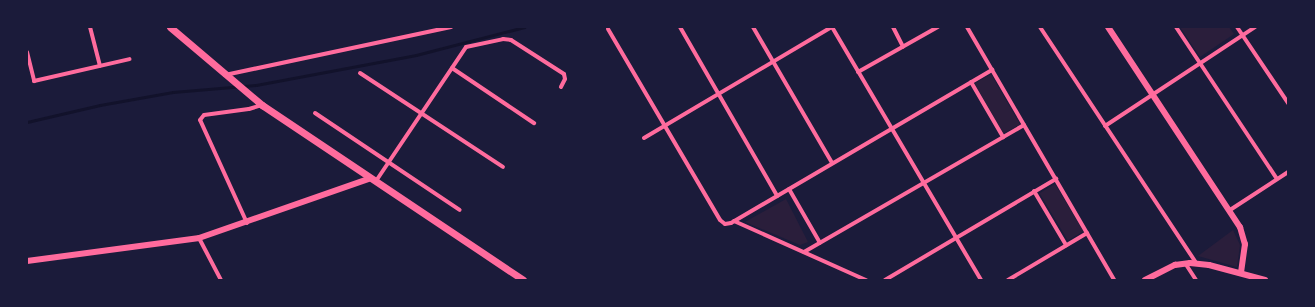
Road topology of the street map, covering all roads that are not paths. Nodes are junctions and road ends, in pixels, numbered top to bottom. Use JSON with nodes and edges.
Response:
{"nodes":[{"id":1,"x":90,"y":27,"type":"edge"},
{"id":2,"x":170,"y":27,"type":"edge"},
{"id":3,"x":451,"y":27,"type":"edge"},
{"id":4,"x":680,"y":27,"type":"edge"},
{"id":5,"x":753,"y":27,"type":"edge"},
{"id":6,"x":832,"y":27,"type":"edge"},
{"id":7,"x":893,"y":27,"type":"edge"},
{"id":8,"x":938,"y":27,"type":"edge"},
{"id":9,"x":967,"y":27,"type":"edge"},
{"id":10,"x":1040,"y":27,"type":"edge"},
{"id":11,"x":1108,"y":27,"type":"edge"},
{"id":12,"x":1176,"y":27,"type":"edge"},
{"id":13,"x":1237,"y":27,"type":"edge"},
{"id":14,"x":1255,"y":27,"type":"edge"},
{"id":15,"x":608,"y":29,"type":"dead end"},
{"id":16,"x":1243,"y":35,"type":"junction"},
{"id":17,"x":903,"y":46,"type":"junction"},
{"id":18,"x":27,"y":52,"type":"edge"},
{"id":19,"x":130,"y":59,"type":"dead end"},
{"id":20,"x":773,"y":61,"type":"junction"},
{"id":21,"x":1200,"y":63,"type":"junction"},
{"id":22,"x":100,"y":66,"type":"junction"},
{"id":23,"x":452,"y":68,"type":"junction"},
{"id":24,"x":992,"y":70,"type":"junction"},
{"id":25,"x":858,"y":72,"type":"junction"},
{"id":26,"x":360,"y":73,"type":"dead end"},
{"id":27,"x":225,"y":75,"type":"junction"},
{"id":28,"x":971,"y":82,"type":"junction"},
{"id":29,"x":561,"y":86,"type":"dead end"},
{"id":30,"x":718,"y":94,"type":"junction"},
{"id":31,"x":1153,"y":94,"type":"junction"},
{"id":32,"x":1288,"y":103,"type":"edge"},
{"id":33,"x":262,"y":105,"type":"junction"},
{"id":34,"x":315,"y":113,"type":"dead end"},
{"id":35,"x":422,"y":113,"type":"junction"},
{"id":36,"x":534,"y":123,"type":"dead end"},
{"id":37,"x":1024,"y":125,"type":"junction"},
{"id":38,"x":664,"y":126,"type":"junction"},
{"id":39,"x":1106,"y":126,"type":"junction"},
{"id":40,"x":892,"y":129,"type":"junction"},
{"id":41,"x":1003,"y":137,"type":"junction"},
{"id":42,"x":644,"y":138,"type":"dead end"},
{"id":43,"x":389,"y":162,"type":"junction"},
{"id":44,"x":832,"y":163,"type":"junction"},
{"id":45,"x":503,"y":167,"type":"dead end"},
{"id":46,"x":1288,"y":172,"type":"edge"},
{"id":47,"x":374,"y":179,"type":"junction"},
{"id":48,"x":1056,"y":179,"type":"junction"},
{"id":49,"x":1277,"y":179,"type":"junction"},
{"id":50,"x":924,"y":183,"type":"junction"},
{"id":51,"x":789,"y":189,"type":"junction"},
{"id":52,"x":1034,"y":191,"type":"junction"},
{"id":53,"x":777,"y":196,"type":"junction"},
{"id":54,"x":460,"y":210,"type":"dead end"},
{"id":55,"x":1230,"y":210,"type":"junction"},
{"id":56,"x":734,"y":221,"type":"junction"},
{"id":57,"x":248,"y":223,"type":"junction"},
{"id":58,"x":1087,"y":232,"type":"junction"},
{"id":59,"x":200,"y":238,"type":"junction"},
{"id":60,"x":956,"y":238,"type":"junction"},
{"id":61,"x":820,"y":243,"type":"junction"},
{"id":62,"x":1066,"y":245,"type":"junction"},
{"id":63,"x":804,"y":252,"type":"junction"},
{"id":64,"x":27,"y":261,"type":"edge"},
{"id":65,"x":1185,"y":263,"type":"junction"},
{"id":66,"x":1196,"y":263,"type":"junction"},
{"id":67,"x":1241,"y":273,"type":"junction"},
{"id":68,"x":221,"y":280,"type":"edge"},
{"id":69,"x":523,"y":280,"type":"edge"},
{"id":70,"x":866,"y":280,"type":"edge"},
{"id":71,"x":885,"y":280,"type":"edge"},
{"id":72,"x":981,"y":280,"type":"edge"},
{"id":73,"x":1008,"y":280,"type":"edge"},
{"id":74,"x":1114,"y":280,"type":"edge"},
{"id":75,"x":1145,"y":280,"type":"edge"},
{"id":76,"x":1196,"y":280,"type":"edge"},
{"id":77,"x":1265,"y":280,"type":"edge"}],
"edges":[{"from":1,"to":22,"type":"street"},
{"from":2,"to":27,"type":"main road"},
{"from":3,"to":27,"type":"street"},
{"from":4,"to":30,"type":"street"},
{"from":5,"to":20,"type":"street"},
{"from":6,"to":20,"type":"street"},
{"from":6,"to":25,"type":"street"},
{"from":7,"to":17,"type":"street"},
{"from":8,"to":17,"type":"street"},
{"from":9,"to":24,"type":"street"},
{"from":10,"to":39,"type":"street"},
{"from":11,"to":31,"type":"street"},
{"from":12,"to":21,"type":"street"},
{"from":13,"to":16,"type":"street"},
{"from":14,"to":16,"type":"street"},
{"from":15,"to":38,"type":"street"},
{"from":16,"to":21,"type":"street"},
{"from":16,"to":32,"type":"street"},
{"from":17,"to":25,"type":"street"},
{"from":18,"to":22,"type":"street"},
{"from":19,"to":22,"type":"street"},
{"from":20,"to":30,"type":"street"},
{"from":20,"to":44,"type":"street"},
{"from":21,"to":31,"type":"street"},
{"from":21,"to":49,"type":"street"},
{"from":23,"to":29,"type":"street"},
{"from":23,"to":35,"type":"street"},
{"from":23,"to":36,"type":"street"},
{"from":24,"to":28,"type":"street"},
{"from":24,"to":37,"type":"street"},
{"from":25,"to":40,"type":"street"},
{"from":26,"to":35,"type":"street"},
{"from":27,"to":33,"type":"main road"},
{"from":28,"to":40,"type":"street"},
{"from":28,"to":41,"type":"street"},
{"from":30,"to":38,"type":"street"},
{"from":30,"to":53,"type":"street"},
{"from":31,"to":39,"type":"street"},
{"from":31,"to":55,"type":"street"},
{"from":33,"to":47,"type":"main road"},
{"from":33,"to":57,"type":"street"},
{"from":34,"to":43,"type":"street"},
{"from":35,"to":43,"type":"street"},
{"from":35,"to":45,"type":"street"},
{"from":37,"to":41,"type":"street"},
{"from":37,"to":48,"type":"street"},
{"from":38,"to":42,"type":"street"},
{"from":38,"to":56,"type":"street"},
{"from":39,"to":66,"type":"street"},
{"from":40,"to":44,"type":"street"},
{"from":40,"to":50,"type":"street"},
{"from":41,"to":50,"type":"street"},
{"from":43,"to":47,"type":"street"},
{"from":43,"to":54,"type":"street"},
{"from":44,"to":51,"type":"street"},
{"from":46,"to":49,"type":"street"},
{"from":47,"to":57,"type":"street"},
{"from":47,"to":69,"type":"main road"},
{"from":48,"to":52,"type":"street"},
{"from":48,"to":58,"type":"street"},
{"from":49,"to":55,"type":"street"},
{"from":50,"to":60,"type":"street"},
{"from":50,"to":61,"type":"street"},
{"from":51,"to":53,"type":"street"},
{"from":51,"to":61,"type":"street"},
{"from":52,"to":60,"type":"street"},
{"from":52,"to":62,"type":"street"},
{"from":53,"to":56,"type":"street"},
{"from":55,"to":67,"type":"street"},
{"from":56,"to":63,"type":"street"},
{"from":57,"to":59,"type":"street"},
{"from":58,"to":62,"type":"street"},
{"from":58,"to":74,"type":"street"},
{"from":59,"to":64,"type":"street"},
{"from":59,"to":68,"type":"street"},
{"from":60,"to":71,"type":"street"},
{"from":60,"to":72,"type":"street"},
{"from":61,"to":63,"type":"street"},
{"from":62,"to":73,"type":"street"},
{"from":63,"to":70,"type":"street"},
{"from":65,"to":66,"type":"street"},
{"from":65,"to":75,"type":"street"},
{"from":65,"to":76,"type":"street"},
{"from":66,"to":67,"type":"street"},
{"from":67,"to":77,"type":"street"}]}
